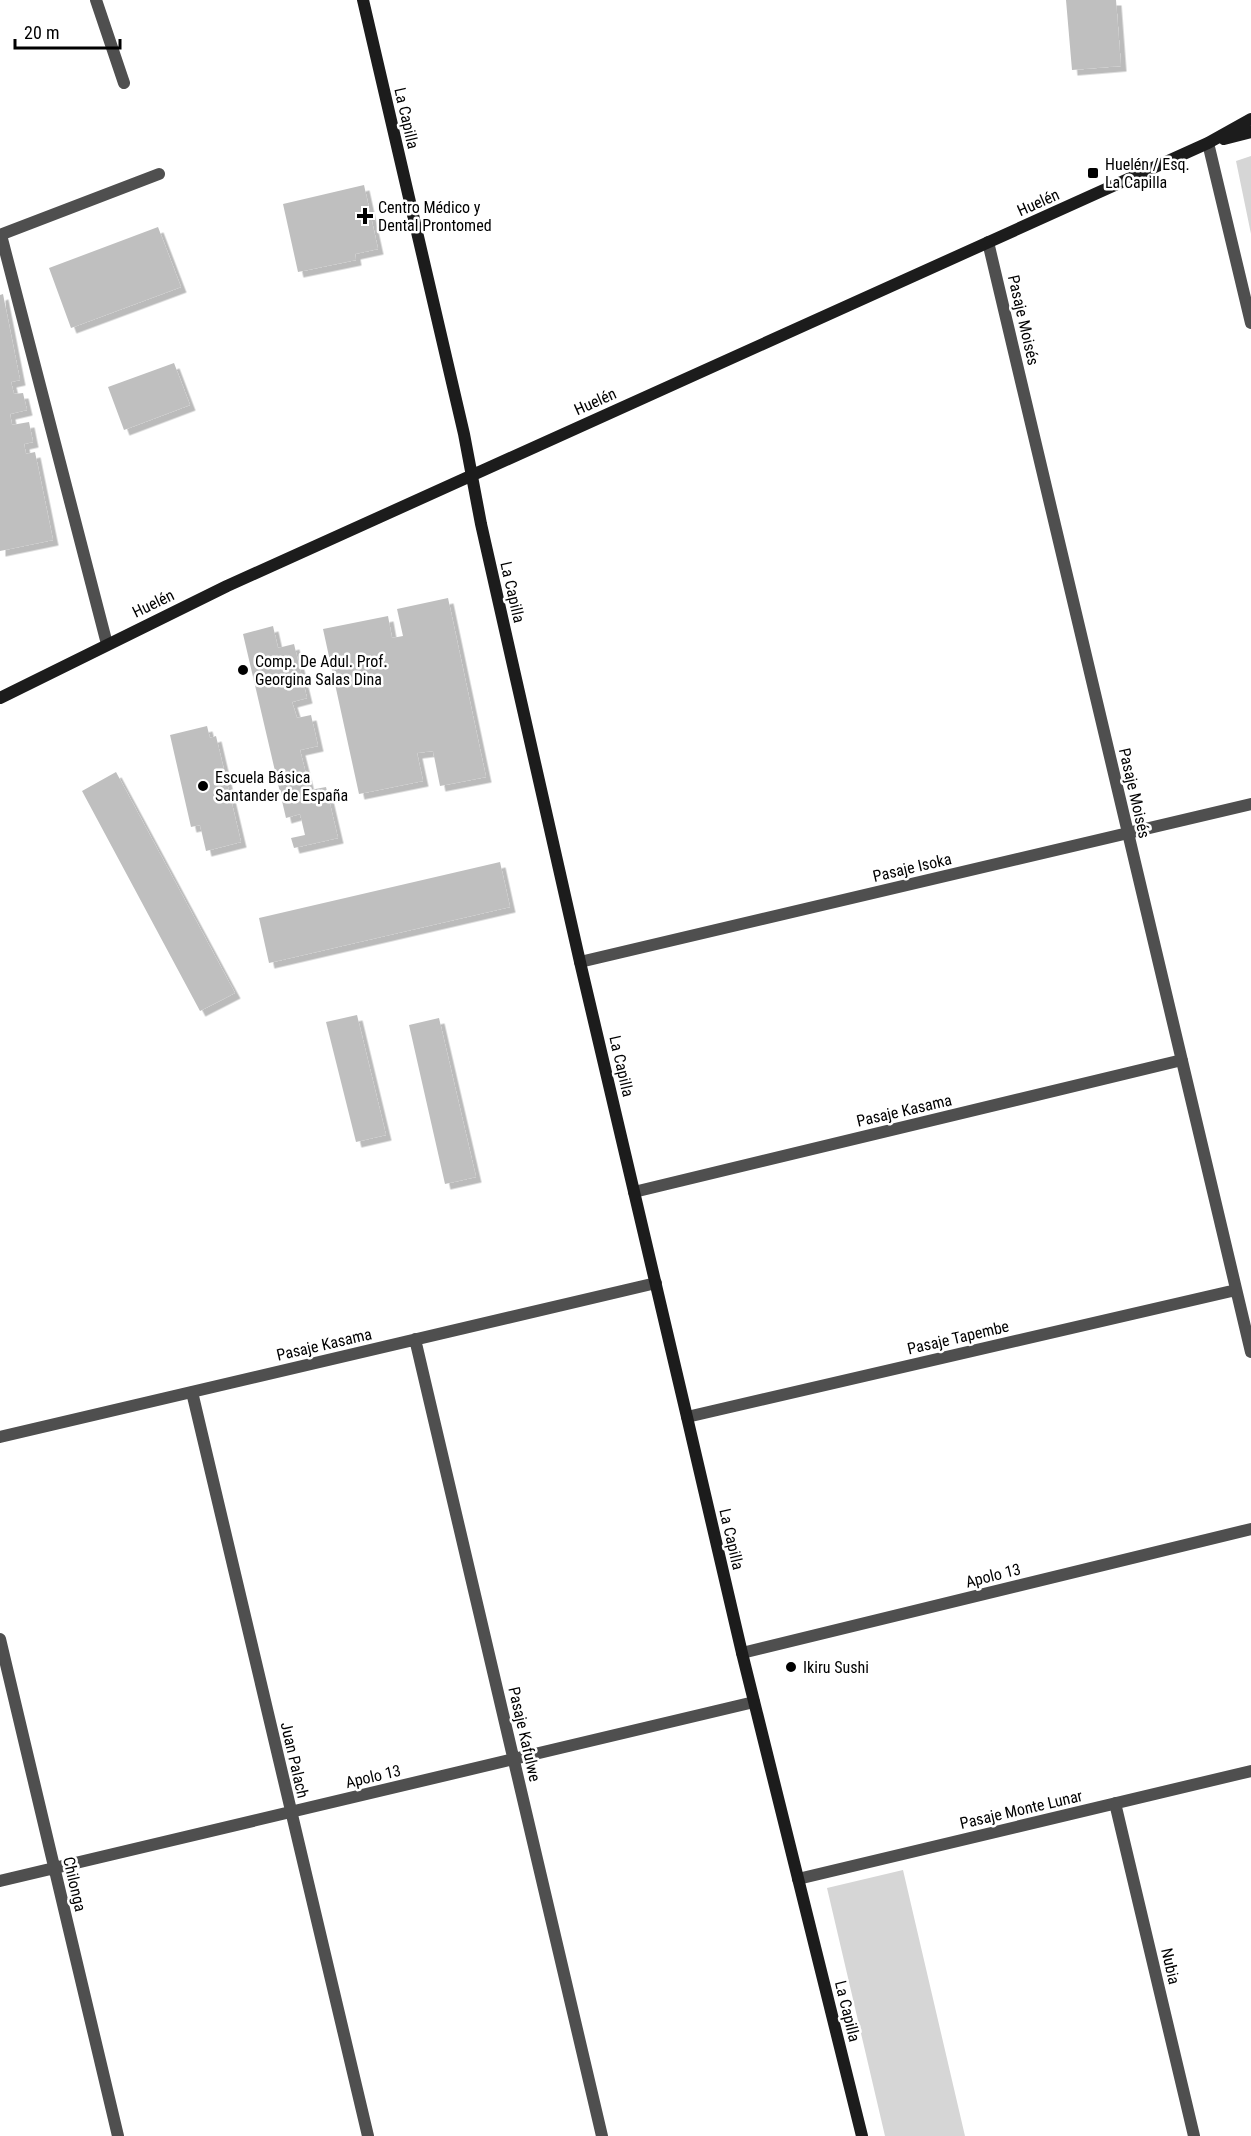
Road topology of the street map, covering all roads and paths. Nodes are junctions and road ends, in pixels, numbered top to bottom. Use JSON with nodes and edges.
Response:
{"nodes":[{"id":1,"x":96,"y":0,"type":"edge"},
{"id":2,"x":363,"y":0,"type":"edge"},
{"id":3,"x":124,"y":83,"type":"dead end"},
{"id":4,"x":1251,"y":118,"type":"edge"},
{"id":5,"x":1251,"y":132,"type":"edge"},
{"id":6,"x":1208,"y":143,"type":"junction"},
{"id":7,"x":159,"y":174,"type":"dead end"},
{"id":8,"x":0,"y":235,"type":"edge"},
{"id":9,"x":988,"y":242,"type":"junction"},
{"id":10,"x":1251,"y":323,"type":"edge"},
{"id":11,"x":471,"y":475,"type":"junction"},
{"id":12,"x":108,"y":644,"type":"junction"},
{"id":13,"x":0,"y":698,"type":"edge"},
{"id":14,"x":1251,"y":804,"type":"edge"},
{"id":15,"x":1128,"y":833,"type":"junction"},
{"id":16,"x":580,"y":962,"type":"junction"},
{"id":17,"x":1182,"y":1060,"type":"junction"},
{"id":18,"x":634,"y":1192,"type":"junction"},
{"id":19,"x":656,"y":1283,"type":"junction"},
{"id":20,"x":1236,"y":1290,"type":"junction"},
{"id":21,"x":415,"y":1339,"type":"junction"},
{"id":22,"x":1251,"y":1352,"type":"edge"},
{"id":23,"x":192,"y":1392,"type":"junction"},
{"id":24,"x":687,"y":1417,"type":"junction"},
{"id":25,"x":0,"y":1437,"type":"edge"},
{"id":26,"x":1251,"y":1529,"type":"edge"},
{"id":27,"x":0,"y":1639,"type":"edge"},
{"id":28,"x":742,"y":1653,"type":"junction"},
{"id":29,"x":754,"y":1702,"type":"junction"},
{"id":30,"x":514,"y":1759,"type":"junction"},
{"id":31,"x":1251,"y":1771,"type":"edge"},
{"id":32,"x":1115,"y":1803,"type":"junction"},
{"id":33,"x":291,"y":1812,"type":"junction"},
{"id":34,"x":54,"y":1868,"type":"junction"},
{"id":35,"x":798,"y":1880,"type":"junction"},
{"id":36,"x":0,"y":1881,"type":"edge"},
{"id":37,"x":118,"y":2136,"type":"edge"},
{"id":38,"x":368,"y":2136,"type":"edge"},
{"id":39,"x":602,"y":2136,"type":"edge"},
{"id":40,"x":862,"y":2136,"type":"edge"},
{"id":41,"x":1194,"y":2136,"type":"edge"}],
"edges":[{"from":1,"to":3,"type":"street"},
{"from":2,"to":11,"type":"street","name":"La Capilla"},
{"from":4,"to":6,"type":"street","name":"Huelén"},
{"from":5,"to":6,"type":"street","name":"Huelén"},
{"from":6,"to":9,"type":"street","name":"Huelén"},
{"from":6,"to":10,"type":"street"},
{"from":7,"to":8,"type":"street"},
{"from":8,"to":12,"type":"street"},
{"from":9,"to":11,"type":"street","name":"Huelén"},
{"from":9,"to":15,"type":"street","name":"Pasaje Moisés"},
{"from":11,"to":12,"type":"street","name":"Huelén"},
{"from":11,"to":16,"type":"street","name":"La Capilla"},
{"from":12,"to":13,"type":"street","name":"Huelén"},
{"from":14,"to":15,"type":"street","name":"Pasaje Isoka"},
{"from":15,"to":16,"type":"street","name":"Pasaje Isoka"},
{"from":15,"to":17,"type":"street","name":"Pasaje Moisés"},
{"from":16,"to":18,"type":"street","name":"La Capilla"},
{"from":17,"to":18,"type":"street","name":"Pasaje Kasama"},
{"from":17,"to":20,"type":"street","name":"Pasaje Moisés"},
{"from":18,"to":19,"type":"street","name":"La Capilla"},
{"from":19,"to":21,"type":"street","name":"Pasaje Kasama"},
{"from":19,"to":24,"type":"street","name":"La Capilla"},
{"from":20,"to":22,"type":"street","name":"Pasaje Moisés"},
{"from":20,"to":24,"type":"street","name":"Pasaje Tapembe"},
{"from":21,"to":23,"type":"street","name":"Pasaje Kasama"},
{"from":21,"to":30,"type":"street","name":"Pasaje Kafulwe"},
{"from":23,"to":25,"type":"street","name":"Pasaje Kasama"},
{"from":23,"to":33,"type":"street","name":"Juan Palach"},
{"from":24,"to":28,"type":"street","name":"La Capilla"},
{"from":26,"to":28,"type":"street","name":"Apolo 13"},
{"from":27,"to":34,"type":"street","name":"Chilonga"},
{"from":28,"to":29,"type":"street","name":"La Capilla"},
{"from":29,"to":30,"type":"street","name":"Apolo 13"},
{"from":29,"to":35,"type":"street","name":"La Capilla"},
{"from":30,"to":33,"type":"street","name":"Apolo 13"},
{"from":30,"to":39,"type":"street","name":"Pasaje Kafulwe"},
{"from":31,"to":32,"type":"street","name":"Pasaje Monte Lunar"},
{"from":32,"to":35,"type":"street","name":"Pasaje Monte Lunar"},
{"from":32,"to":41,"type":"street","name":"Nubia"},
{"from":33,"to":34,"type":"street","name":"Apolo 13"},
{"from":33,"to":38,"type":"street","name":"Juan Palach"},
{"from":34,"to":36,"type":"street","name":"Apolo 13"},
{"from":34,"to":37,"type":"street","name":"Chilonga"},
{"from":35,"to":40,"type":"street","name":"La Capilla"}]}
